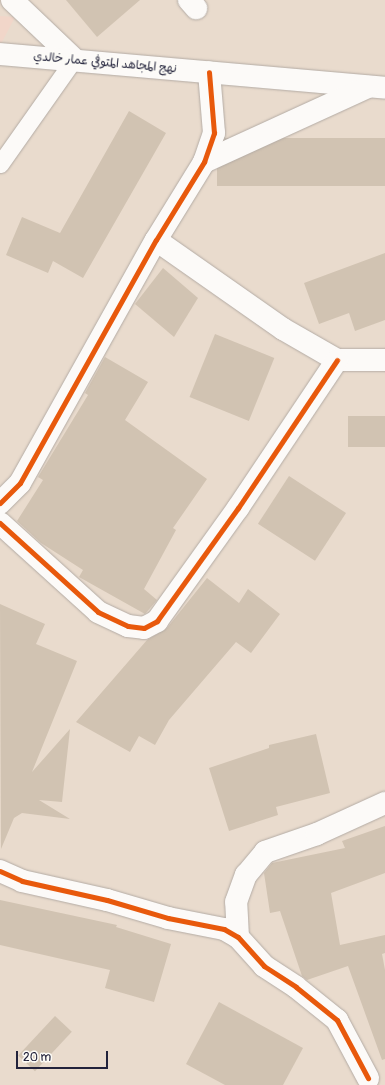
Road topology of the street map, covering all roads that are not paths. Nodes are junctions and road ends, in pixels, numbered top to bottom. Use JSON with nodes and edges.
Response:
{"nodes":[{"id":1,"x":12,"y":0,"type":"edge"},
{"id":2,"x":0,"y":54,"type":"edge"},
{"id":3,"x":74,"y":59,"type":"junction"},
{"id":4,"x":210,"y":72,"type":"junction"},
{"id":5,"x":377,"y":87,"type":"edge"},
{"id":6,"x":204,"y":162,"type":"junction"},
{"id":7,"x":0,"y":164,"type":"edge"},
{"id":8,"x":156,"y":240,"type":"junction"},
{"id":9,"x":338,"y":360,"type":"junction"},
{"id":10,"x":385,"y":360,"type":"edge"},
{"id":11,"x":0,"y":503,"type":"edge"},
{"id":12,"x":0,"y":523,"type":"edge"},
{"id":13,"x":385,"y":802,"type":"edge"},
{"id":14,"x":0,"y":871,"type":"edge"},
{"id":15,"x":238,"y":937,"type":"junction"},
{"id":16,"x":368,"y":1078,"type":"dead end"}],
"edges":[{"from":1,"to":3,"type":"street"},
{"from":2,"to":3,"type":"street","name":"نهج المجاهد المتوفي عمار خالدي"},
{"from":3,"to":4,"type":"street","name":"نهج المجاهد المتوفي عمار خالدي"},
{"from":3,"to":7,"type":"lane"},
{"from":4,"to":5,"type":"street","name":"نهج المجاهد المتوفي عمار خالدي"},
{"from":4,"to":6,"type":"street"},
{"from":5,"to":6,"type":"street"},
{"from":6,"to":8,"type":"street"},
{"from":8,"to":9,"type":"street"},
{"from":8,"to":11,"type":"street"},
{"from":9,"to":10,"type":"street"},
{"from":9,"to":12,"type":"street"},
{"from":13,"to":15,"type":"street"},
{"from":14,"to":15,"type":"street"},
{"from":15,"to":16,"type":"street"}]}
